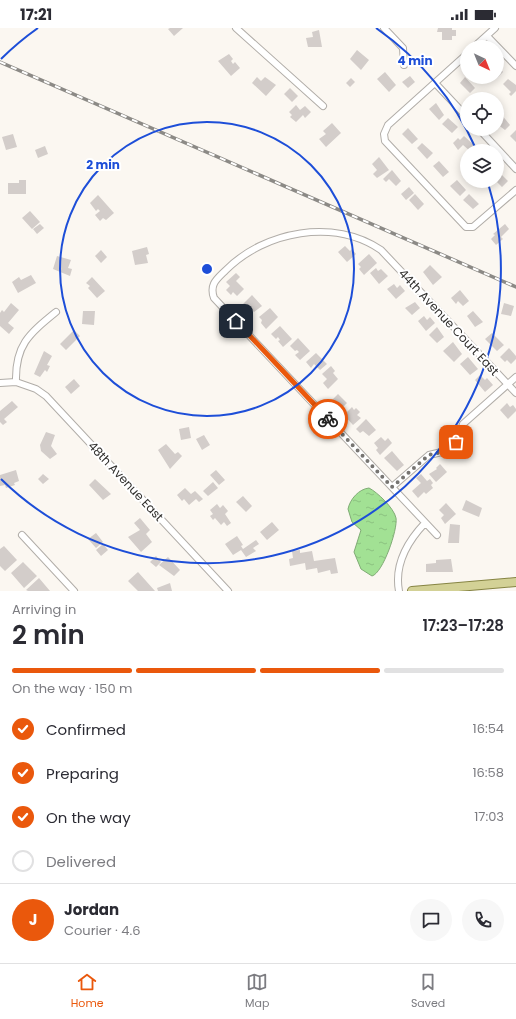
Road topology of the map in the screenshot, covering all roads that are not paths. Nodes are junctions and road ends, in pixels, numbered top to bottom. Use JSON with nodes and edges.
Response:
{"nodes":[{"id":1,"x":236,"y":28,"type":"edge"},
{"id":2,"x":384,"y":28,"type":"edge"},
{"id":3,"x":495,"y":28,"type":"edge"},
{"id":4,"x":487,"y":36,"type":"junction"},
{"id":5,"x":482,"y":40,"type":"edge"},
{"id":6,"x":460,"y":60,"type":"edge"},
{"id":7,"x":404,"y":66,"type":"dead end"},
{"id":8,"x":516,"y":66,"type":"edge"},
{"id":9,"x":435,"y":83,"type":"junction"},
{"id":10,"x":324,"y":106,"type":"dead end"},
{"id":11,"x":460,"y":110,"type":"edge"},
{"id":12,"x":486,"y":136,"type":"edge"},
{"id":13,"x":516,"y":168,"type":"edge"},
{"id":14,"x":516,"y":190,"type":"edge"},
{"id":15,"x":56,"y":312,"type":"dead end"},
{"id":16,"x":516,"y":377,"type":"edge"},
{"id":17,"x":16,"y":382,"type":"junction"},
{"id":18,"x":0,"y":383,"type":"edge"},
{"id":19,"x":508,"y":384,"type":"junction"},
{"id":20,"x":516,"y":393,"type":"edge"},
{"id":21,"x":392,"y":487,"type":"junction"},
{"id":22,"x":425,"y":523,"type":"junction"},
{"id":23,"x":22,"y":535,"type":"dead end"},
{"id":24,"x":437,"y":535,"type":"dead end"},
{"id":25,"x":516,"y":582,"type":"edge"},
{"id":26,"x":74,"y":591,"type":"edge"},
{"id":27,"x":228,"y":591,"type":"edge"},
{"id":28,"x":399,"y":591,"type":"edge"},
{"id":29,"x":412,"y":591,"type":"edge"}],
"edges":[{"from":1,"to":10,"type":"street"},
{"from":2,"to":7,"type":"street"},
{"from":3,"to":4,"type":"street"},
{"from":4,"to":5,"type":"street"},
{"from":4,"to":8,"type":"street"},
{"from":6,"to":9,"type":"street"},
{"from":9,"to":11,"type":"street"},
{"from":9,"to":14,"type":"street"},
{"from":12,"to":13,"type":"street"},
{"from":15,"to":17,"type":"street"},
{"from":16,"to":19,"type":"street"},
{"from":17,"to":18,"type":"street"},
{"from":17,"to":27,"type":"street","name":"48th Avenue East"},
{"from":19,"to":20,"type":"street","name":"44th Avenue Court East"},
{"from":19,"to":21,"type":"street"},
{"from":19,"to":21,"type":"street","name":"44th Avenue Court East"},
{"from":21,"to":22,"type":"street"},
{"from":22,"to":24,"type":"street"},
{"from":22,"to":28,"type":"street"},
{"from":23,"to":26,"type":"street"},
{"from":25,"to":29,"type":"main road"}]}
